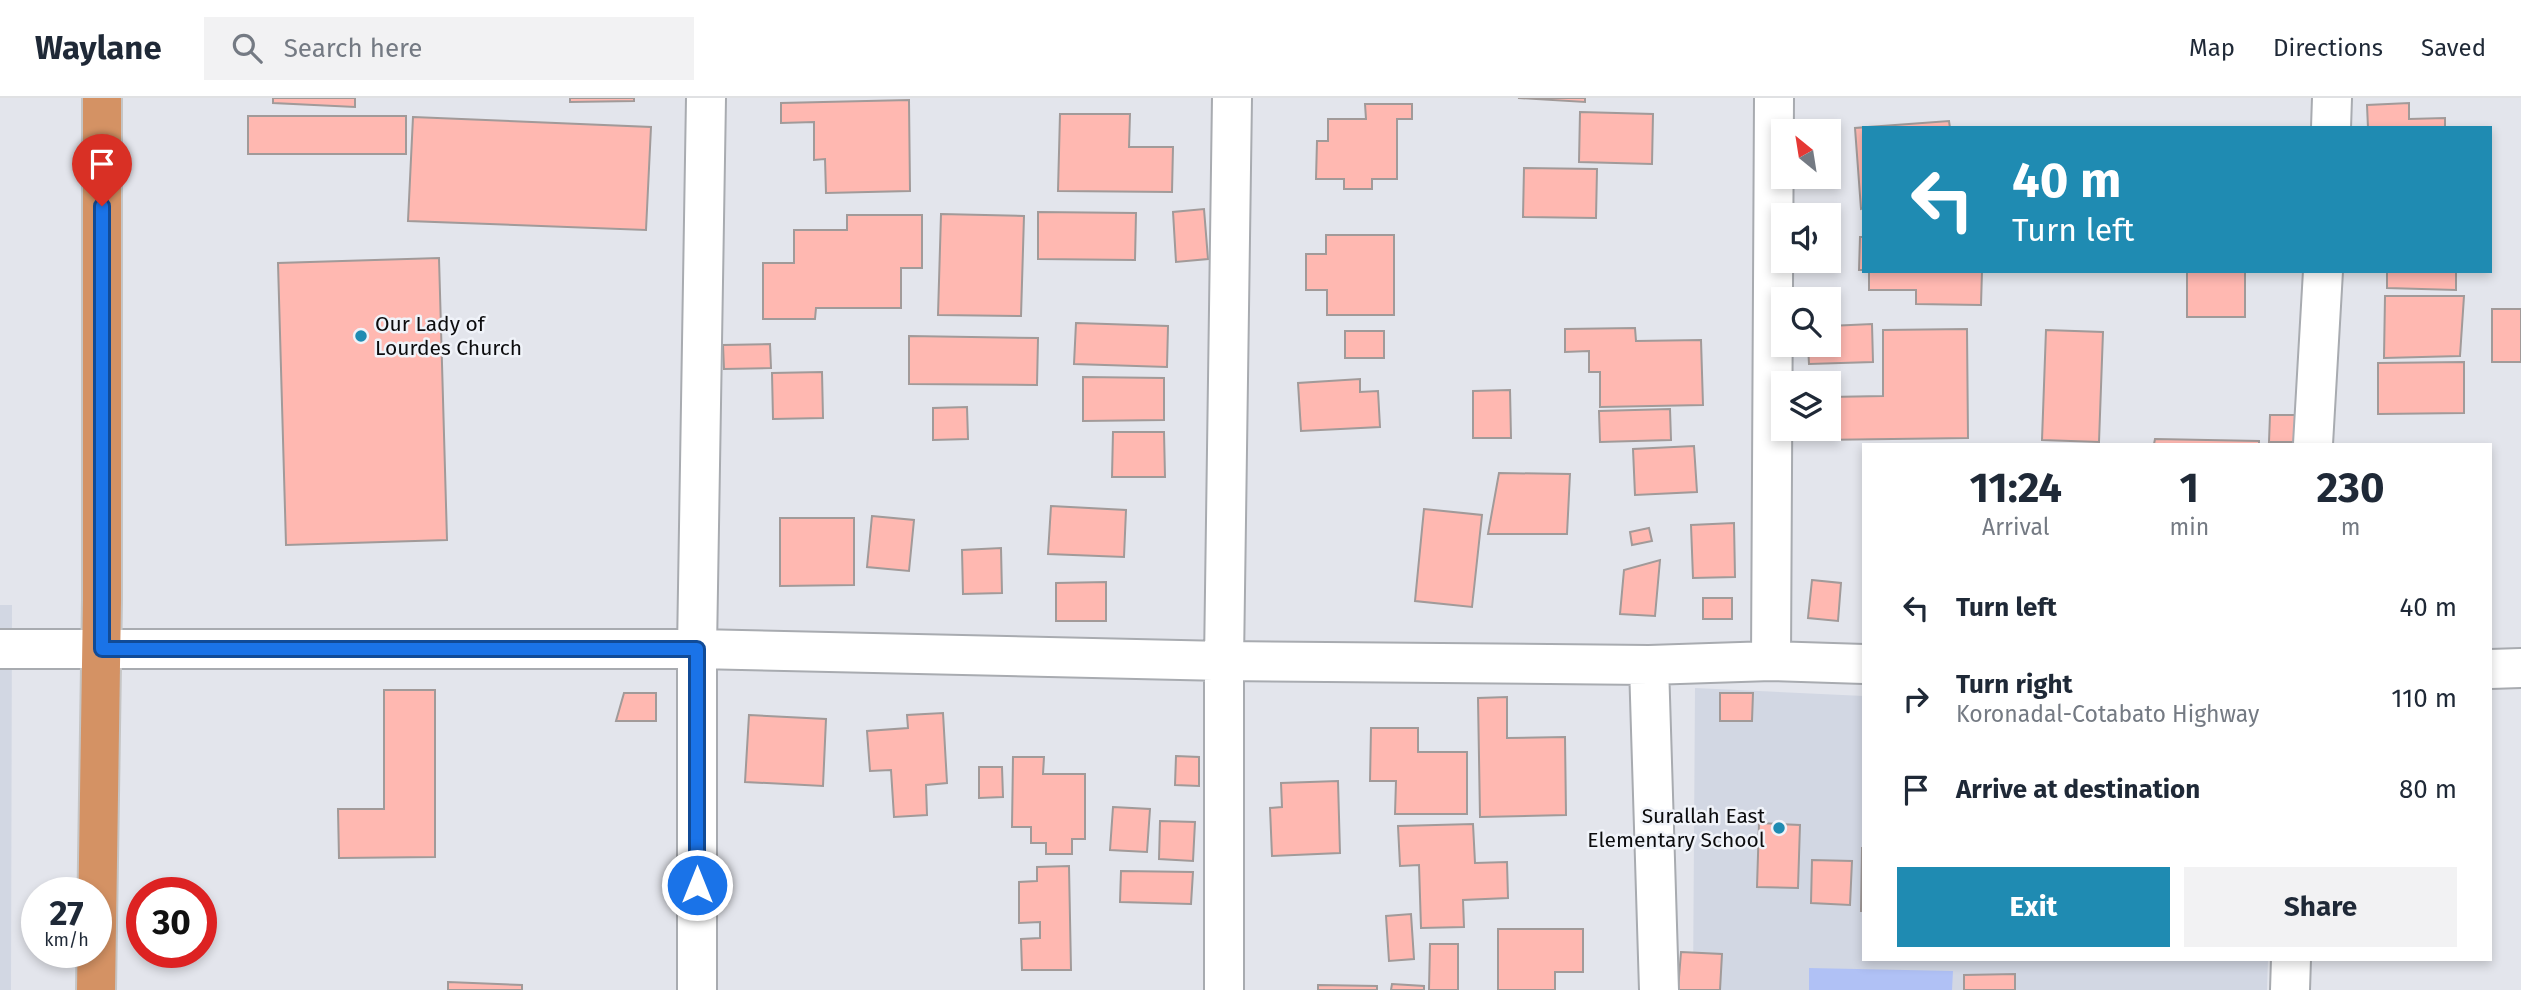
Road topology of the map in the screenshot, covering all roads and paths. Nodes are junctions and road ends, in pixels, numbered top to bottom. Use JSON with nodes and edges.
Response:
{"nodes":[{"id":1,"x":103,"y":98,"type":"edge"},
{"id":2,"x":706,"y":98,"type":"edge"},
{"id":3,"x":1232,"y":98,"type":"edge"},
{"id":4,"x":1774,"y":98,"type":"edge"},
{"id":5,"x":2332,"y":98,"type":"edge"},
{"id":6,"x":2331,"y":126,"type":"edge"},
{"id":7,"x":2323,"y":273,"type":"edge"},
{"id":8,"x":2313,"y":443,"type":"edge"},
{"id":9,"x":0,"y":649,"type":"edge"},
{"id":10,"x":102,"y":649,"type":"junction"},
{"id":11,"x":697,"y":649,"type":"junction"},
{"id":12,"x":1224,"y":661,"type":"junction"},
{"id":13,"x":1771,"y":661,"type":"junction"},
{"id":14,"x":1862,"y":664,"type":"edge"},
{"id":15,"x":1649,"y":665,"type":"junction"},
{"id":16,"x":2521,"y":668,"type":"edge"},
{"id":17,"x":2492,"y":669,"type":"edge"},
{"id":18,"x":2291,"y":961,"type":"edge"},
{"id":19,"x":96,"y":990,"type":"edge"},
{"id":20,"x":696,"y":990,"type":"edge"},
{"id":21,"x":1224,"y":990,"type":"edge"},
{"id":22,"x":1659,"y":990,"type":"edge"},
{"id":23,"x":2290,"y":990,"type":"edge"}],
"edges":[{"from":1,"to":10,"type":"highway"},
{"from":2,"to":11,"type":"street"},
{"from":3,"to":12,"type":"street"},
{"from":4,"to":13,"type":"street"},
{"from":5,"to":6,"type":"street"},
{"from":7,"to":8,"type":"street"},
{"from":9,"to":10,"type":"street"},
{"from":10,"to":11,"type":"street"},
{"from":10,"to":19,"type":"highway"},
{"from":11,"to":12,"type":"street"},
{"from":11,"to":20,"type":"street"},
{"from":12,"to":15,"type":"street"},
{"from":12,"to":21,"type":"street"},
{"from":13,"to":14,"type":"street"},
{"from":13,"to":15,"type":"street"},
{"from":15,"to":22,"type":"street"},
{"from":16,"to":17,"type":"street"},
{"from":18,"to":23,"type":"street"}]}
